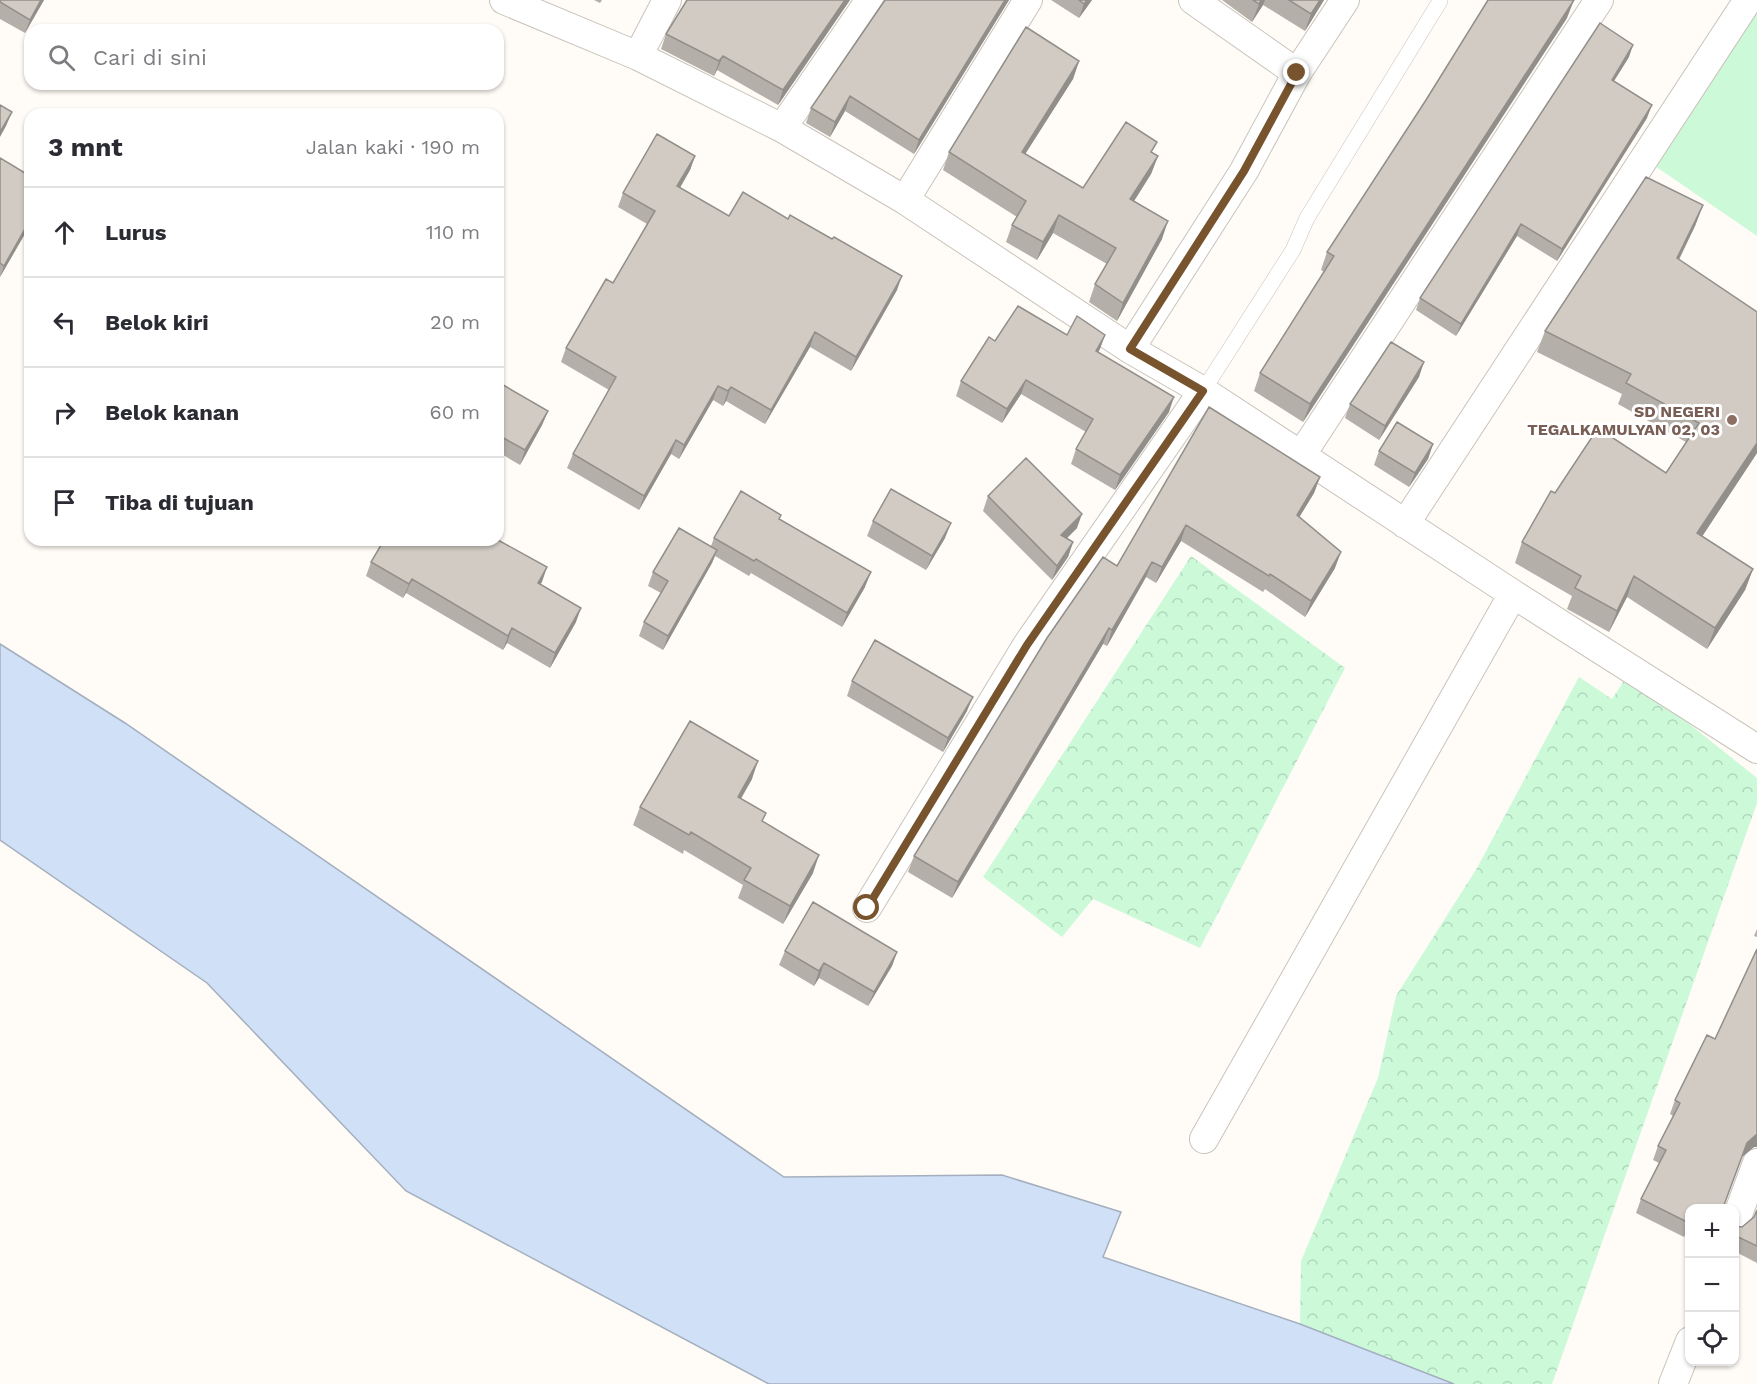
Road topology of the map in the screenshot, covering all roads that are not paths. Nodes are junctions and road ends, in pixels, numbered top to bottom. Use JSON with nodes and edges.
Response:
{"nodes":[{"id":1,"x":504,"y":0,"type":"edge"},
{"id":2,"x":667,"y":0,"type":"edge"},
{"id":3,"x":870,"y":0,"type":"edge"},
{"id":4,"x":1028,"y":0,"type":"edge"},
{"id":5,"x":1193,"y":0,"type":"edge"},
{"id":6,"x":1345,"y":0,"type":"edge"},
{"id":7,"x":1599,"y":0,"type":"edge"},
{"id":8,"x":1748,"y":0,"type":"edge"},
{"id":9,"x":1440,"y":1,"type":"edge"},
{"id":10,"x":638,"y":56,"type":"junction"},
{"id":11,"x":1297,"y":73,"type":"junction"},
{"id":12,"x":782,"y":128,"type":"junction"},
{"id":13,"x":904,"y":200,"type":"junction"},
{"id":14,"x":1130,"y":349,"type":"junction"},
{"id":15,"x":1203,"y":391,"type":"junction"},
{"id":16,"x":1302,"y":454,"type":"junction"},
{"id":17,"x":1404,"y":524,"type":"junction"},
{"id":18,"x":1513,"y":594,"type":"junction"},
{"id":19,"x":1757,"y":749,"type":"edge"},
{"id":20,"x":867,"y":908,"type":"dead end"},
{"id":21,"x":1204,"y":1139,"type":"dead end"},
{"id":22,"x":1757,"y":1163,"type":"edge"},
{"id":23,"x":1739,"y":1212,"type":"edge"},
{"id":24,"x":1685,"y":1351,"type":"edge"},
{"id":25,"x":1672,"y":1384,"type":"edge"}],
"edges":[{"from":1,"to":10,"type":"street"},
{"from":2,"to":10,"type":"street"},
{"from":3,"to":12,"type":"street"},
{"from":4,"to":13,"type":"street"},
{"from":5,"to":11,"type":"street"},
{"from":6,"to":11,"type":"street"},
{"from":7,"to":16,"type":"street"},
{"from":8,"to":17,"type":"street"},
{"from":9,"to":15,"type":"lane"},
{"from":10,"to":12,"type":"street"},
{"from":11,"to":14,"type":"street"},
{"from":12,"to":13,"type":"street"},
{"from":13,"to":14,"type":"street"},
{"from":14,"to":15,"type":"street"},
{"from":15,"to":16,"type":"street"},
{"from":15,"to":20,"type":"street"},
{"from":16,"to":17,"type":"street"},
{"from":17,"to":18,"type":"street"},
{"from":18,"to":19,"type":"street"},
{"from":18,"to":21,"type":"street"},
{"from":22,"to":23,"type":"street"},
{"from":24,"to":25,"type":"street"}]}
